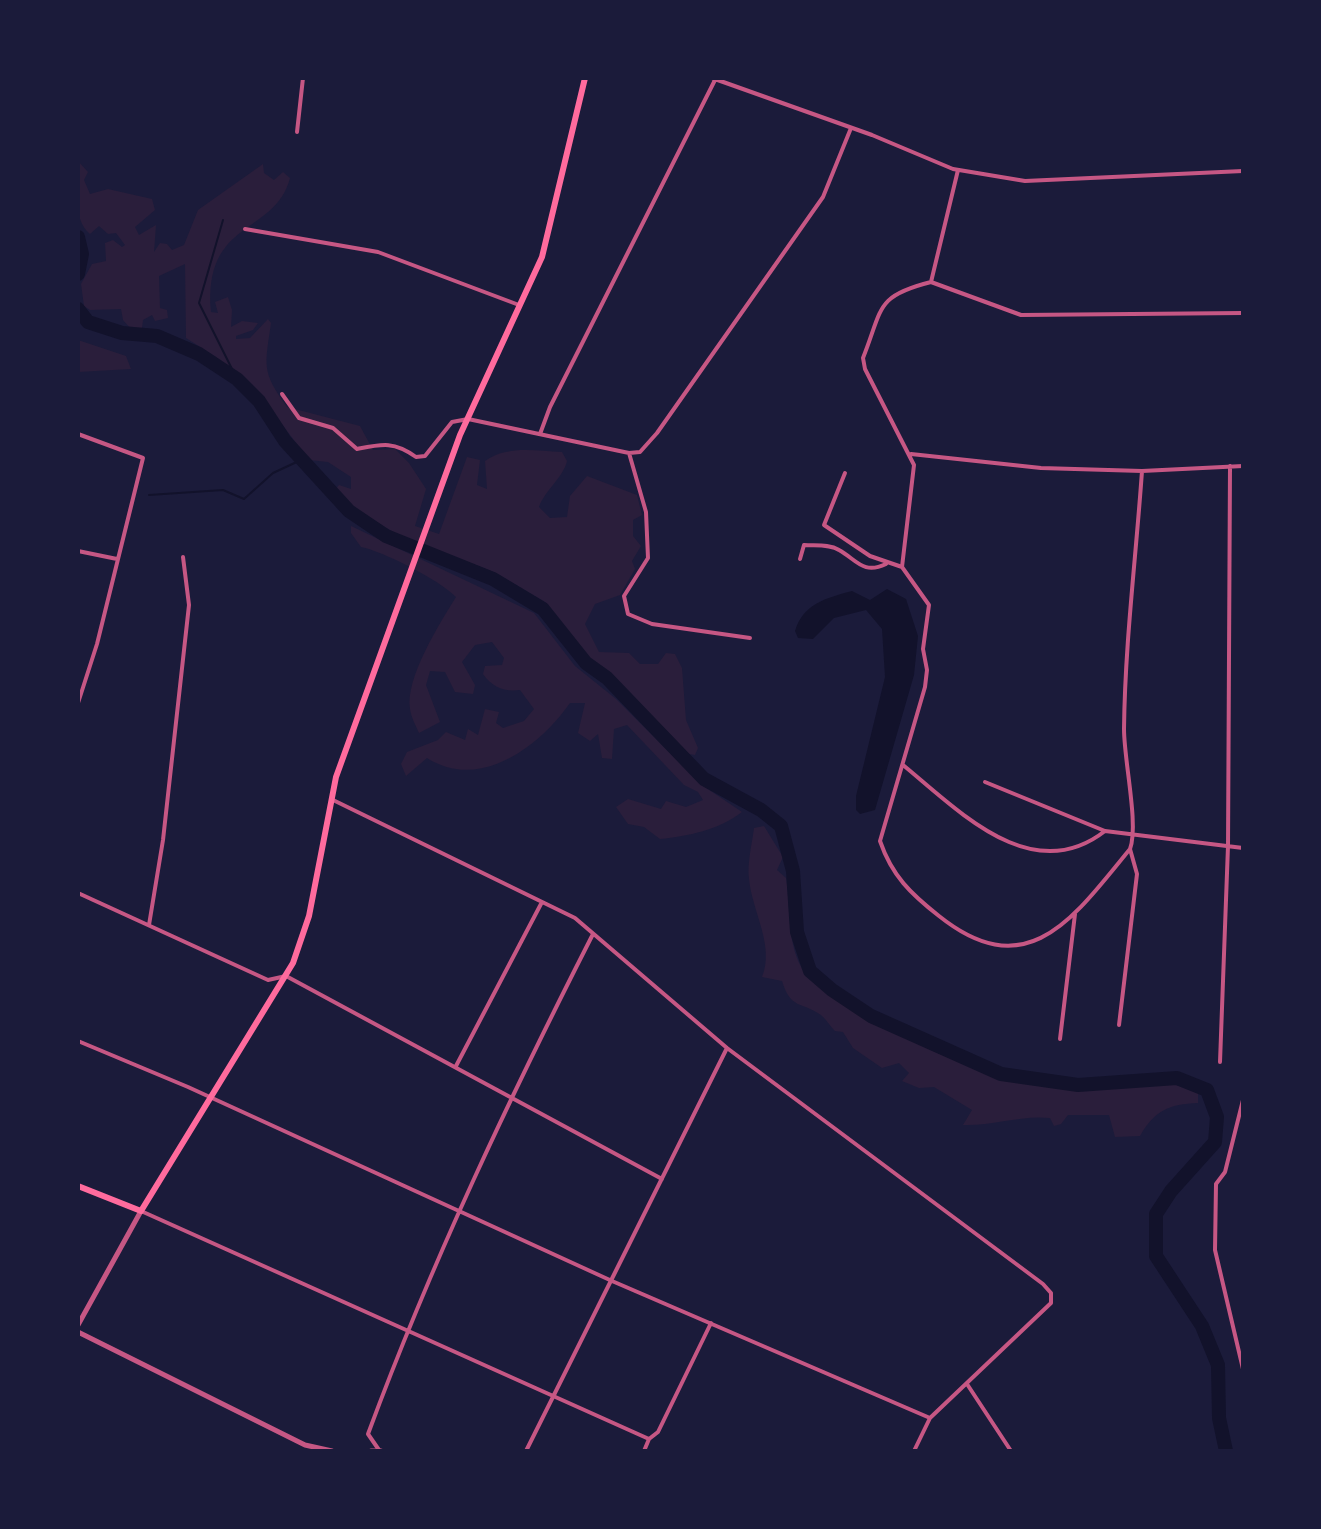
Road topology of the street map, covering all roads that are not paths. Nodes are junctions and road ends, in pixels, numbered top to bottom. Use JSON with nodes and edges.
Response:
{"nodes":[{"id":1,"x":303,"y":78,"type":"edge"},
{"id":2,"x":585,"y":78,"type":"edge"},
{"id":3,"x":714,"y":78,"type":"edge"},
{"id":4,"x":851,"y":128,"type":"junction"},
{"id":5,"x":297,"y":132,"type":"dead end"},
{"id":6,"x":958,"y":170,"type":"junction"},
{"id":7,"x":1243,"y":171,"type":"edge"},
{"id":8,"x":245,"y":229,"type":"dead end"},
{"id":9,"x":931,"y":282,"type":"junction"},
{"id":10,"x":521,"y":306,"type":"junction"},
{"id":11,"x":1243,"y":313,"type":"edge"},
{"id":12,"x":282,"y":394,"type":"dead end"},
{"id":13,"x":468,"y":419,"type":"junction"},
{"id":14,"x":78,"y":434,"type":"edge"},
{"id":15,"x":540,"y":434,"type":"junction"},
{"id":16,"x":629,"y":453,"type":"junction"},
{"id":17,"x":911,"y":454,"type":"junction"},
{"id":18,"x":1230,"y":466,"type":"junction"},
{"id":19,"x":1243,"y":466,"type":"edge"},
{"id":20,"x":1142,"y":471,"type":"junction"},
{"id":21,"x":845,"y":473,"type":"dead end"},
{"id":22,"x":78,"y":551,"type":"edge"},
{"id":23,"x":183,"y":557,"type":"dead end"},
{"id":24,"x":117,"y":559,"type":"junction"},
{"id":25,"x":800,"y":559,"type":"dead end"},
{"id":26,"x":886,"y":564,"type":"junction"},
{"id":27,"x":902,"y":567,"type":"junction"},
{"id":28,"x":750,"y":638,"type":"dead end"},
{"id":29,"x":78,"y":703,"type":"edge"},
{"id":30,"x":903,"y":765,"type":"junction"},
{"id":31,"x":985,"y":782,"type":"dead end"},
{"id":32,"x":330,"y":799,"type":"junction"},
{"id":33,"x":1105,"y":831,"type":"junction"},
{"id":34,"x":1136,"y":835,"type":"junction"},
{"id":35,"x":1228,"y":846,"type":"junction"},
{"id":36,"x":1243,"y":848,"type":"edge"},
{"id":37,"x":1130,"y":849,"type":"junction"},
{"id":38,"x":78,"y":893,"type":"edge"},
{"id":39,"x":542,"y":902,"type":"junction"},
{"id":40,"x":1075,"y":911,"type":"junction"},
{"id":41,"x":149,"y":925,"type":"junction"},
{"id":42,"x":593,"y":934,"type":"junction"},
{"id":43,"x":286,"y":976,"type":"junction"},
{"id":44,"x":1119,"y":1025,"type":"dead end"},
{"id":45,"x":1060,"y":1039,"type":"dead end"},
{"id":46,"x":78,"y":1041,"type":"edge"},
{"id":47,"x":727,"y":1048,"type":"junction"},
{"id":48,"x":1220,"y":1062,"type":"dead end"},
{"id":49,"x":456,"y":1067,"type":"junction"},
{"id":50,"x":511,"y":1095,"type":"junction"},
{"id":51,"x":209,"y":1099,"type":"junction"},
{"id":52,"x":1243,"y":1100,"type":"edge"},
{"id":53,"x":662,"y":1179,"type":"junction"},
{"id":54,"x":78,"y":1186,"type":"edge"},
{"id":55,"x":141,"y":1211,"type":"junction"},
{"id":56,"x":457,"y":1211,"type":"junction"},
{"id":57,"x":612,"y":1281,"type":"junction"},
{"id":58,"x":711,"y":1323,"type":"junction"},
{"id":59,"x":78,"y":1325,"type":"edge"},
{"id":60,"x":407,"y":1330,"type":"junction"},
{"id":61,"x":78,"y":1332,"type":"edge"},
{"id":62,"x":1243,"y":1369,"type":"edge"},
{"id":63,"x":967,"y":1384,"type":"junction"},
{"id":64,"x":553,"y":1394,"type":"junction"},
{"id":65,"x":930,"y":1418,"type":"junction"},
{"id":66,"x":649,"y":1439,"type":"junction"},
{"id":67,"x":332,"y":1451,"type":"edge"},
{"id":68,"x":371,"y":1451,"type":"edge"},
{"id":69,"x":380,"y":1451,"type":"edge"},
{"id":70,"x":526,"y":1451,"type":"edge"},
{"id":71,"x":644,"y":1451,"type":"edge"},
{"id":72,"x":914,"y":1451,"type":"edge"},
{"id":73,"x":1011,"y":1451,"type":"edge"}],
"edges":[{"from":1,"to":5,"type":"street"},
{"from":2,"to":10,"type":"main road"},
{"from":3,"to":4,"type":"street"},
{"from":3,"to":15,"type":"street"},
{"from":4,"to":6,"type":"street"},
{"from":4,"to":16,"type":"street"},
{"from":6,"to":7,"type":"street"},
{"from":6,"to":9,"type":"street"},
{"from":8,"to":10,"type":"street"},
{"from":9,"to":11,"type":"street"},
{"from":9,"to":17,"type":"street"},
{"from":10,"to":13,"type":"main road"},
{"from":12,"to":13,"type":"street"},
{"from":13,"to":15,"type":"street"},
{"from":13,"to":32,"type":"main road"},
{"from":14,"to":24,"type":"street"},
{"from":15,"to":16,"type":"street"},
{"from":16,"to":28,"type":"street"},
{"from":17,"to":20,"type":"street"},
{"from":17,"to":27,"type":"street"},
{"from":18,"to":19,"type":"street"},
{"from":18,"to":20,"type":"street"},
{"from":18,"to":35,"type":"street"},
{"from":20,"to":34,"type":"street"},
{"from":21,"to":26,"type":"street"},
{"from":22,"to":24,"type":"street"},
{"from":23,"to":41,"type":"street"},
{"from":24,"to":29,"type":"street"},
{"from":25,"to":26,"type":"street"},
{"from":26,"to":27,"type":"street"},
{"from":27,"to":30,"type":"street"},
{"from":30,"to":33,"type":"street"},
{"from":30,"to":40,"type":"street"},
{"from":31,"to":33,"type":"street"},
{"from":32,"to":39,"type":"street"},
{"from":32,"to":43,"type":"main road"},
{"from":33,"to":34,"type":"street"},
{"from":34,"to":35,"type":"street"},
{"from":34,"to":37,"type":"street"},
{"from":35,"to":36,"type":"street"},
{"from":35,"to":48,"type":"street"},
{"from":37,"to":40,"type":"street"},
{"from":37,"to":44,"type":"street"},
{"from":38,"to":41,"type":"street"},
{"from":39,"to":42,"type":"street"},
{"from":39,"to":49,"type":"street"},
{"from":40,"to":45,"type":"street"},
{"from":41,"to":43,"type":"street"},
{"from":42,"to":47,"type":"street"},
{"from":42,"to":50,"type":"street"},
{"from":43,"to":49,"type":"street"},
{"from":43,"to":51,"type":"main road"},
{"from":46,"to":51,"type":"street"},
{"from":47,"to":53,"type":"street"},
{"from":47,"to":63,"type":"street"},
{"from":49,"to":50,"type":"street"},
{"from":50,"to":53,"type":"street"},
{"from":50,"to":56,"type":"street"},
{"from":51,"to":55,"type":"main road"},
{"from":51,"to":56,"type":"street"},
{"from":52,"to":62,"type":"street"},
{"from":53,"to":57,"type":"street"},
{"from":54,"to":55,"type":"main road"},
{"from":55,"to":59,"type":"street"},
{"from":55,"to":60,"type":"street"},
{"from":56,"to":57,"type":"street"},
{"from":56,"to":60,"type":"street"},
{"from":57,"to":58,"type":"street"},
{"from":57,"to":64,"type":"street"},
{"from":58,"to":65,"type":"street"},
{"from":58,"to":66,"type":"street"},
{"from":60,"to":64,"type":"street"},
{"from":60,"to":69,"type":"street"},
{"from":61,"to":67,"type":"street"},
{"from":63,"to":65,"type":"street"},
{"from":63,"to":73,"type":"street"},
{"from":64,"to":66,"type":"street"},
{"from":64,"to":70,"type":"street"},
{"from":65,"to":72,"type":"street"},
{"from":66,"to":71,"type":"street"},
{"from":68,"to":69,"type":"street"}]}
